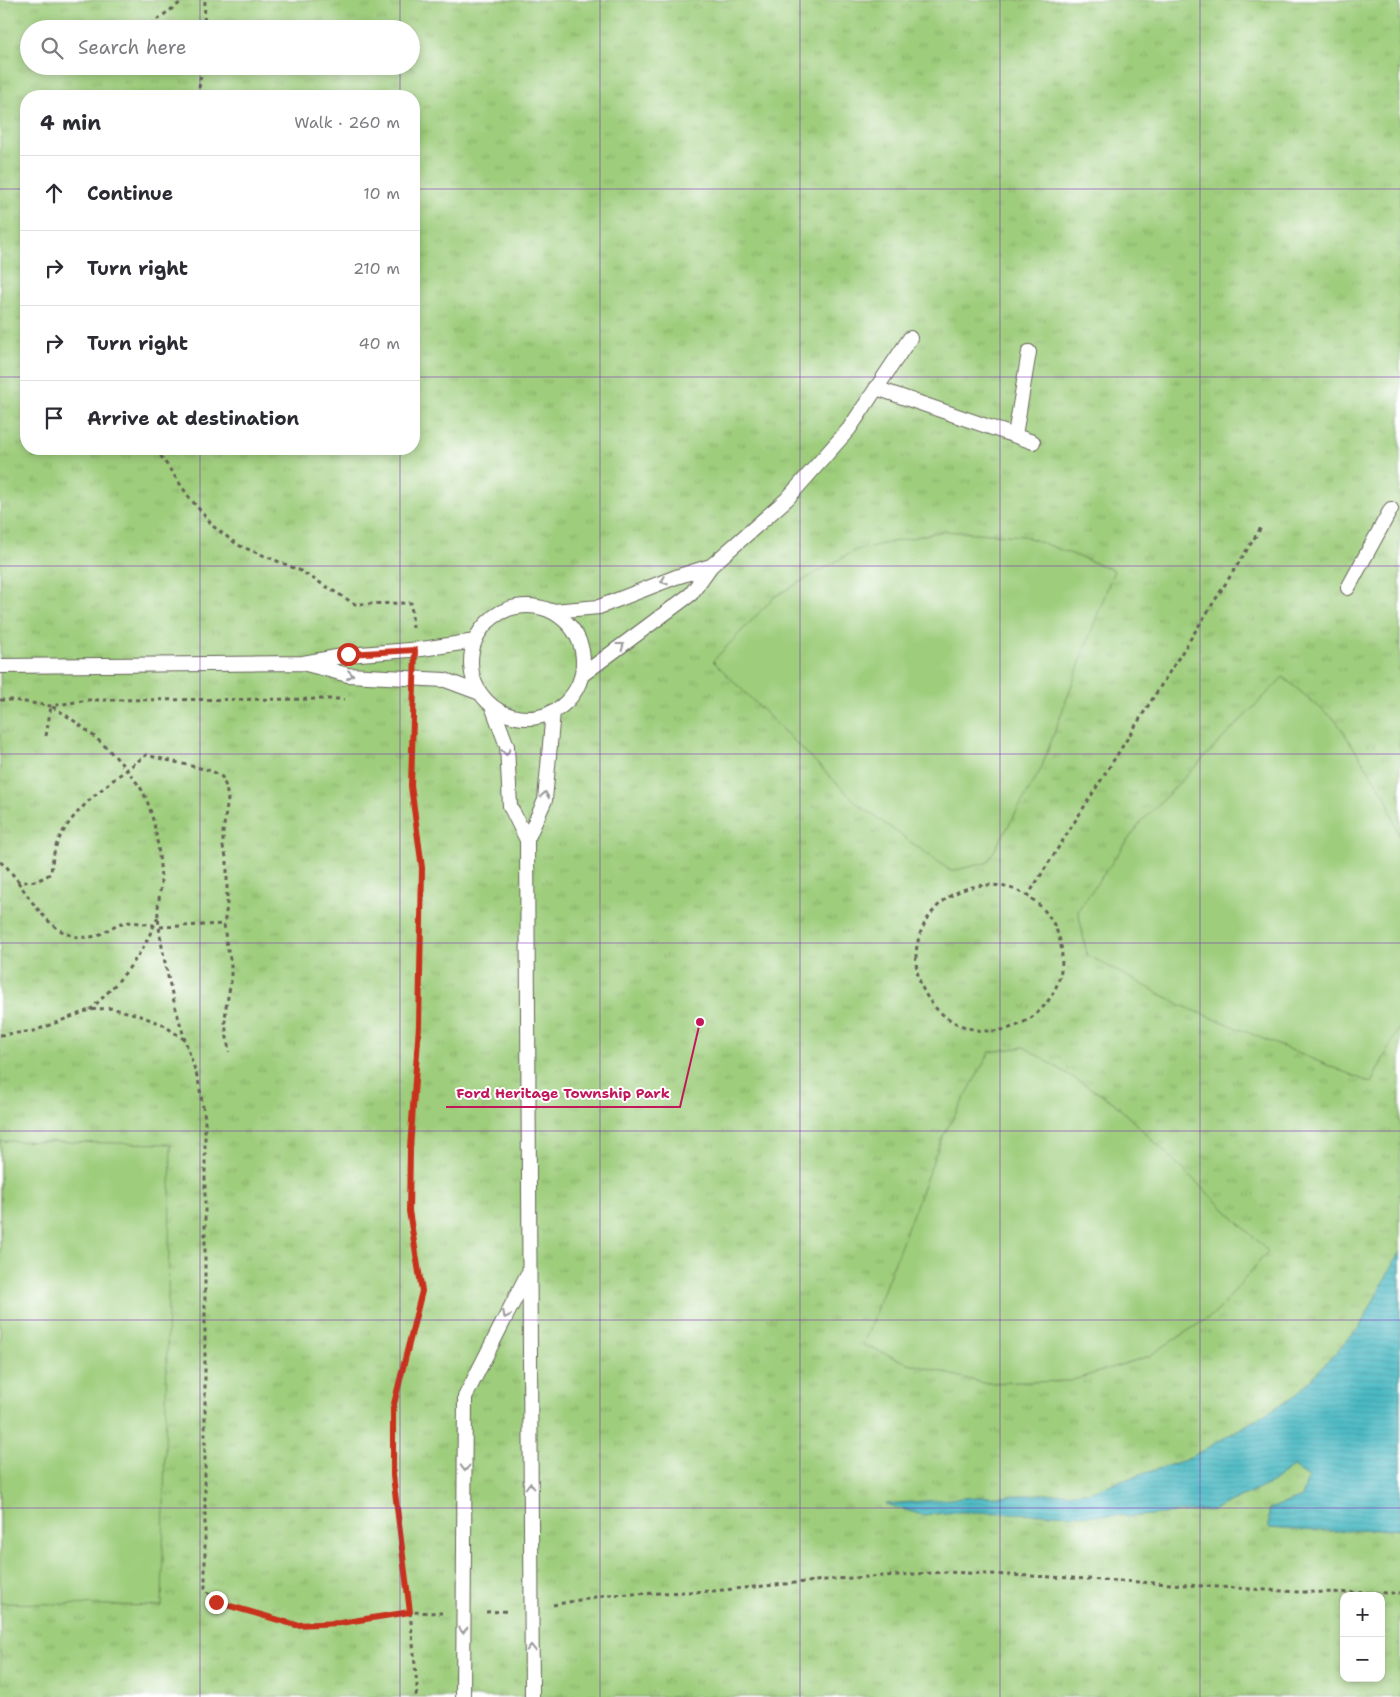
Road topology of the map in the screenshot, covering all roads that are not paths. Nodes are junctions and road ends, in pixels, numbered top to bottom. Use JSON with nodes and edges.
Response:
{"nodes":[{"id":1,"x":910,"y":338,"type":"dead end"},
{"id":2,"x":1029,"y":352,"type":"dead end"},
{"id":3,"x":876,"y":388,"type":"junction"},
{"id":4,"x":1015,"y":435,"type":"junction"},
{"id":5,"x":1033,"y":442,"type":"dead end"},
{"id":6,"x":1391,"y":509,"type":"dead end"},
{"id":7,"x":711,"y":566,"type":"junction"},
{"id":8,"x":1348,"y":588,"type":"dead end"},
{"id":9,"x":553,"y":611,"type":"junction"},
{"id":10,"x":475,"y":641,"type":"junction"},
{"id":11,"x":303,"y":663,"type":"junction"},
{"id":12,"x":0,"y":666,"type":"edge"},
{"id":13,"x":582,"y":676,"type":"junction"},
{"id":14,"x":480,"y":693,"type":"junction"},
{"id":15,"x":492,"y":706,"type":"junction"},
{"id":16,"x":553,"y":711,"type":"junction"},
{"id":17,"x":527,"y":840,"type":"junction"},
{"id":18,"x":528,"y":1272,"type":"junction"},
{"id":19,"x":462,"y":1697,"type":"edge"},
{"id":20,"x":532,"y":1697,"type":"edge"}],
"edges":[{"from":1,"to":3,"type":"lane"},
{"from":2,"to":4,"type":"lane"},
{"from":3,"to":4,"type":"lane"},
{"from":3,"to":7,"type":"lane"},
{"from":4,"to":5,"type":"lane"},
{"from":6,"to":8,"type":"lane"},
{"from":7,"to":9,"type":"lane","one_way":true},
{"from":13,"to":7,"type":"lane","one_way":true},
{"from":9,"to":10,"type":"lane"},
{"from":9,"to":13,"type":"lane"},
{"from":10,"to":11,"type":"lane"},
{"from":10,"to":14,"type":"lane"},
{"from":11,"to":12,"type":"lane"},
{"from":11,"to":14,"type":"lane","one_way":true},
{"from":13,"to":16,"type":"lane"},
{"from":14,"to":15,"type":"lane"},
{"from":15,"to":16,"type":"lane"},
{"from":15,"to":17,"type":"lane","one_way":true},
{"from":17,"to":16,"type":"lane","one_way":true},
{"from":17,"to":18,"type":"lane"},
{"from":18,"to":19,"type":"lane","one_way":true},
{"from":20,"to":18,"type":"lane","one_way":true}]}
